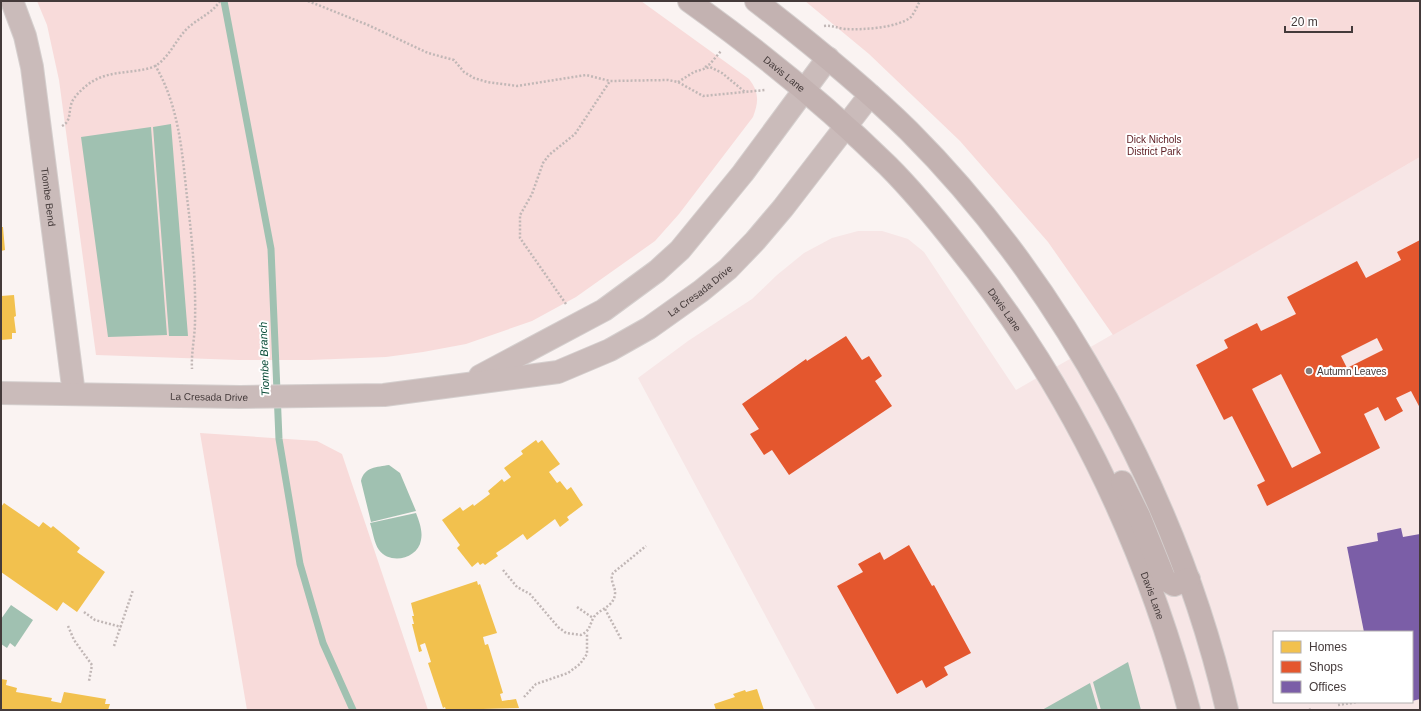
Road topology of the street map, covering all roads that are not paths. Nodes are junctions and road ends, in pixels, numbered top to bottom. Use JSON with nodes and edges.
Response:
{"nodes":[{"id":1,"x":12,"y":1,"type":"edge"},
{"id":2,"x":689,"y":1,"type":"edge"},
{"id":3,"x":756,"y":1,"type":"edge"},
{"id":4,"x":828,"y":58,"type":"junction"},
{"id":5,"x":805,"y":89,"type":"junction"},
{"id":6,"x":870,"y":95,"type":"junction"},
{"id":7,"x":846,"y":127,"type":"junction"},
{"id":8,"x":464,"y":384,"type":"junction"},
{"id":9,"x":1,"y":393,"type":"edge"},
{"id":10,"x":74,"y":394,"type":"junction"},
{"id":11,"x":1079,"y":428,"type":"junction"},
{"id":12,"x":1189,"y":579,"type":"junction"},
{"id":13,"x":1189,"y":710,"type":"edge"},
{"id":14,"x":1227,"y":710,"type":"edge"}],
"edges":[{"from":1,"to":10,"type":"street","name":"Tiombe Bend"},
{"from":2,"to":5,"type":"main road","name":"Davis Lane"},
{"from":3,"to":4,"type":"main road"},
{"from":4,"to":5,"type":"street","name":"La Cresada Drive"},
{"from":4,"to":6,"type":"main road"},
{"from":5,"to":7,"type":"main road","name":"Davis Lane"},
{"from":5,"to":8,"type":"street","name":"La Cresada Drive"},
{"from":6,"to":7,"type":"street","name":"La Cresada Drive"},
{"from":6,"to":12,"type":"main road"},
{"from":7,"to":8,"type":"street","name":"La Cresada Drive"},
{"from":7,"to":11,"type":"main road","name":"Davis Lane"},
{"from":8,"to":10,"type":"street","name":"La Cresada Drive"},
{"from":9,"to":10,"type":"street","name":"La Cresada Drive"},
{"from":11,"to":12,"type":"main road"},
{"from":11,"to":13,"type":"main road","name":"Davis Lane"},
{"from":12,"to":14,"type":"main road"}]}
